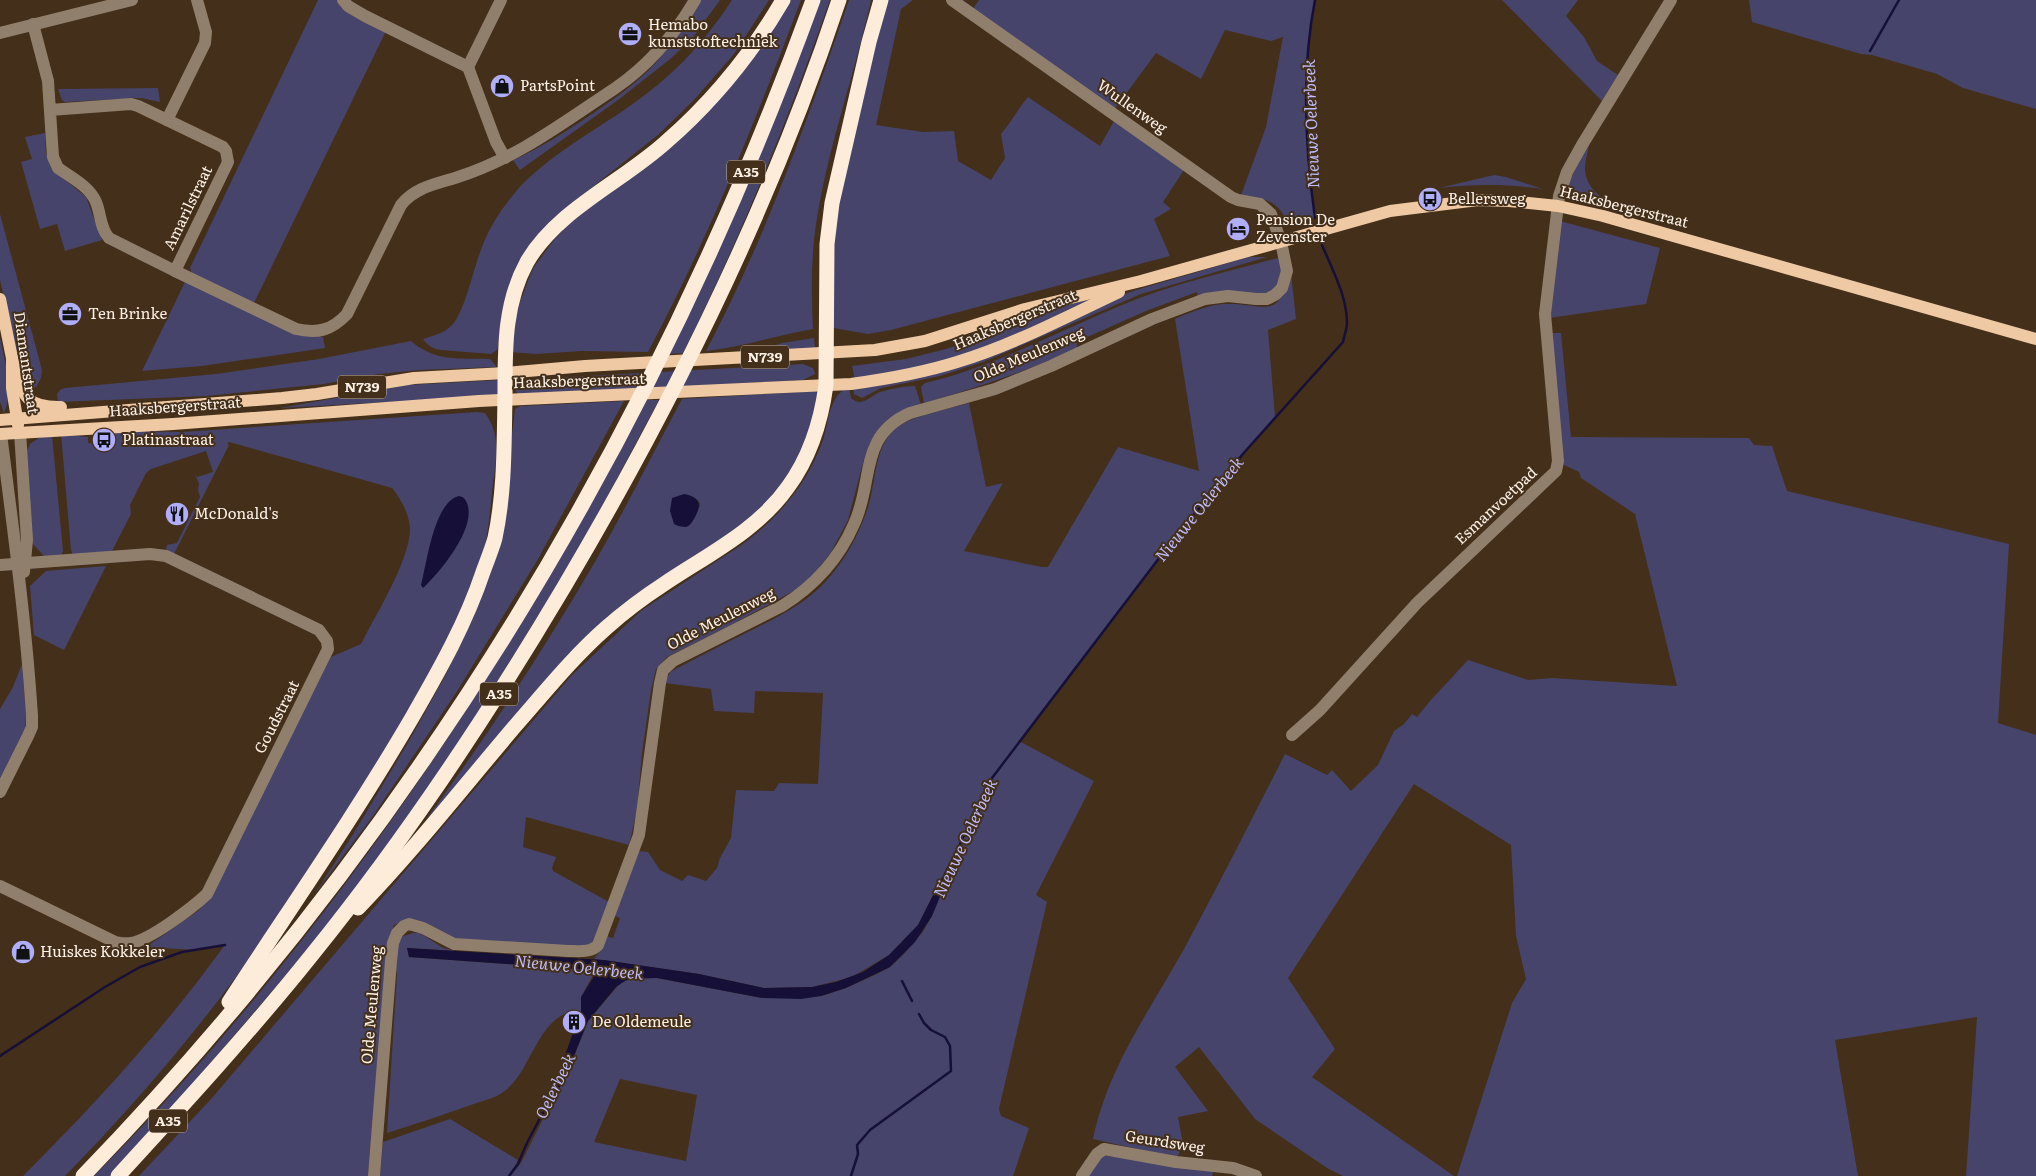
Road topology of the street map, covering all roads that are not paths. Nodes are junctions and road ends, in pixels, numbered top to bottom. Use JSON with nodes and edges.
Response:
{"nodes":[{"id":1,"x":132,"y":0,"type":"edge"},
{"id":2,"x":197,"y":0,"type":"edge"},
{"id":3,"x":343,"y":0,"type":"edge"},
{"id":4,"x":501,"y":0,"type":"edge"},
{"id":5,"x":695,"y":0,"type":"edge"},
{"id":6,"x":783,"y":0,"type":"edge"},
{"id":7,"x":813,"y":0,"type":"edge"},
{"id":8,"x":839,"y":0,"type":"edge"},
{"id":9,"x":881,"y":0,"type":"edge"},
{"id":10,"x":952,"y":0,"type":"edge"},
{"id":11,"x":1671,"y":0,"type":"edge"},
{"id":12,"x":33,"y":24,"type":"junction"},
{"id":13,"x":0,"y":34,"type":"edge"},
{"id":14,"x":468,"y":67,"type":"junction"},
{"id":15,"x":50,"y":110,"type":"junction"},
{"id":16,"x":167,"y":120,"type":"junction"},
{"id":17,"x":505,"y":158,"type":"junction"},
{"id":18,"x":1558,"y":206,"type":"junction"},
{"id":19,"x":1281,"y":242,"type":"junction"},
{"id":20,"x":175,"y":271,"type":"junction"},
{"id":21,"x":1141,"y":281,"type":"junction"},
{"id":22,"x":0,"y":299,"type":"edge"},
{"id":23,"x":2036,"y":339,"type":"edge"},
{"id":24,"x":827,"y":354,"type":"junction"},
{"id":25,"x":12,"y":358,"type":"junction"},
{"id":26,"x":505,"y":373,"type":"junction"},
{"id":27,"x":826,"y":386,"type":"junction"},
{"id":28,"x":505,"y":400,"type":"junction"},
{"id":29,"x":155,"y":408,"type":"junction"},
{"id":30,"x":17,"y":417,"type":"junction"},
{"id":31,"x":0,"y":420,"type":"edge"},
{"id":32,"x":20,"y":432,"type":"junction"},
{"id":33,"x":0,"y":433,"type":"edge"},
{"id":34,"x":21,"y":564,"type":"junction"},
{"id":35,"x":0,"y":566,"type":"edge"},
{"id":36,"x":1292,"y":735,"type":"dead end"},
{"id":37,"x":0,"y":792,"type":"edge"},
{"id":38,"x":0,"y":886,"type":"edge"},
{"id":39,"x":313,"y":954,"type":"junction"},
{"id":40,"x":195,"y":1055,"type":"junction"},
{"id":41,"x":83,"y":1176,"type":"edge"},
{"id":42,"x":118,"y":1176,"type":"edge"},
{"id":43,"x":374,"y":1176,"type":"edge"},
{"id":44,"x":1082,"y":1176,"type":"edge"},
{"id":45,"x":1256,"y":1176,"type":"edge"}],
"edges":[{"from":1,"to":12,"type":"street"},
{"from":2,"to":16,"type":"street"},
{"from":3,"to":14,"type":"street"},
{"from":4,"to":14,"type":"street"},
{"from":5,"to":17,"type":"street"},
{"from":6,"to":26,"type":"highway","number":"A35"},
{"from":7,"to":40,"type":"highway","number":"A35"},
{"from":8,"to":39,"type":"highway","number":"A35"},
{"from":9,"to":24,"type":"highway","number":"A35"},
{"from":10,"to":19,"type":"street","name":"Wullenweg"},
{"from":11,"to":18,"type":"street"},
{"from":12,"to":13,"type":"street"},
{"from":12,"to":15,"type":"street","name":"Amarilstraat"},
{"from":14,"to":17,"type":"street"},
{"from":15,"to":16,"type":"street","name":"Amarilstraat"},
{"from":15,"to":20,"type":"street","name":"Amarilstraat"},
{"from":16,"to":20,"type":"street","name":"Amarilstraat"},
{"from":17,"to":20,"type":"street"},
{"from":18,"to":19,"type":"main road","name":"Haaksbergerstraat","number":"N739"},
{"from":18,"to":23,"type":"main road","name":"Haaksbergerstraat","number":"N739"},
{"from":18,"to":36,"type":"street","name":"Esmanvoetpad"},
{"from":19,"to":21,"type":"main road","name":"Haaksbergerstraat","number":"N739"},
{"from":19,"to":43,"type":"street","name":"Olde Meulenweg"},
{"from":21,"to":24,"type":"main road","name":"Haaksbergerstraat","number":"N739"},
{"from":21,"to":27,"type":"main road","name":"Haaksbergerstraat","number":"N739"},
{"from":22,"to":25,"type":"main road","name":"Diamantstraat"},
{"from":24,"to":26,"type":"main road","name":"Haaksbergerstraat","number":"N739"},
{"from":24,"to":27,"type":"highway","number":"A35"},
{"from":25,"to":29,"type":"main road"},
{"from":25,"to":30,"type":"main road","name":"Diamantstraat"},
{"from":26,"to":28,"type":"highway","number":"A35"},
{"from":26,"to":29,"type":"main road","name":"Haaksbergerstraat","number":"N739"},
{"from":27,"to":28,"type":"main road","name":"Haaksbergerstraat","number":"N739"},
{"from":27,"to":39,"type":"highway","number":"A35"},
{"from":28,"to":32,"type":"main road","name":"Haaksbergerstraat","number":"N739"},
{"from":28,"to":40,"type":"highway","number":"A35"},
{"from":29,"to":30,"type":"main road","name":"Haaksbergerstraat"},
{"from":30,"to":31,"type":"main road","name":"Haaksbergerstraat"},
{"from":30,"to":32,"type":"main road","name":"Diamantstraat"},
{"from":32,"to":33,"type":"main road","name":"Haaksbergerstraat"},
{"from":32,"to":34,"type":"street"},
{"from":33,"to":34,"type":"street"},
{"from":34,"to":35,"type":"street"},
{"from":34,"to":37,"type":"street"},
{"from":34,"to":38,"type":"street","name":"Goudstraat"},
{"from":39,"to":42,"type":"highway","number":"A35"},
{"from":40,"to":41,"type":"highway","number":"A35"},
{"from":44,"to":45,"type":"street","name":"Geurdsweg"}]}
